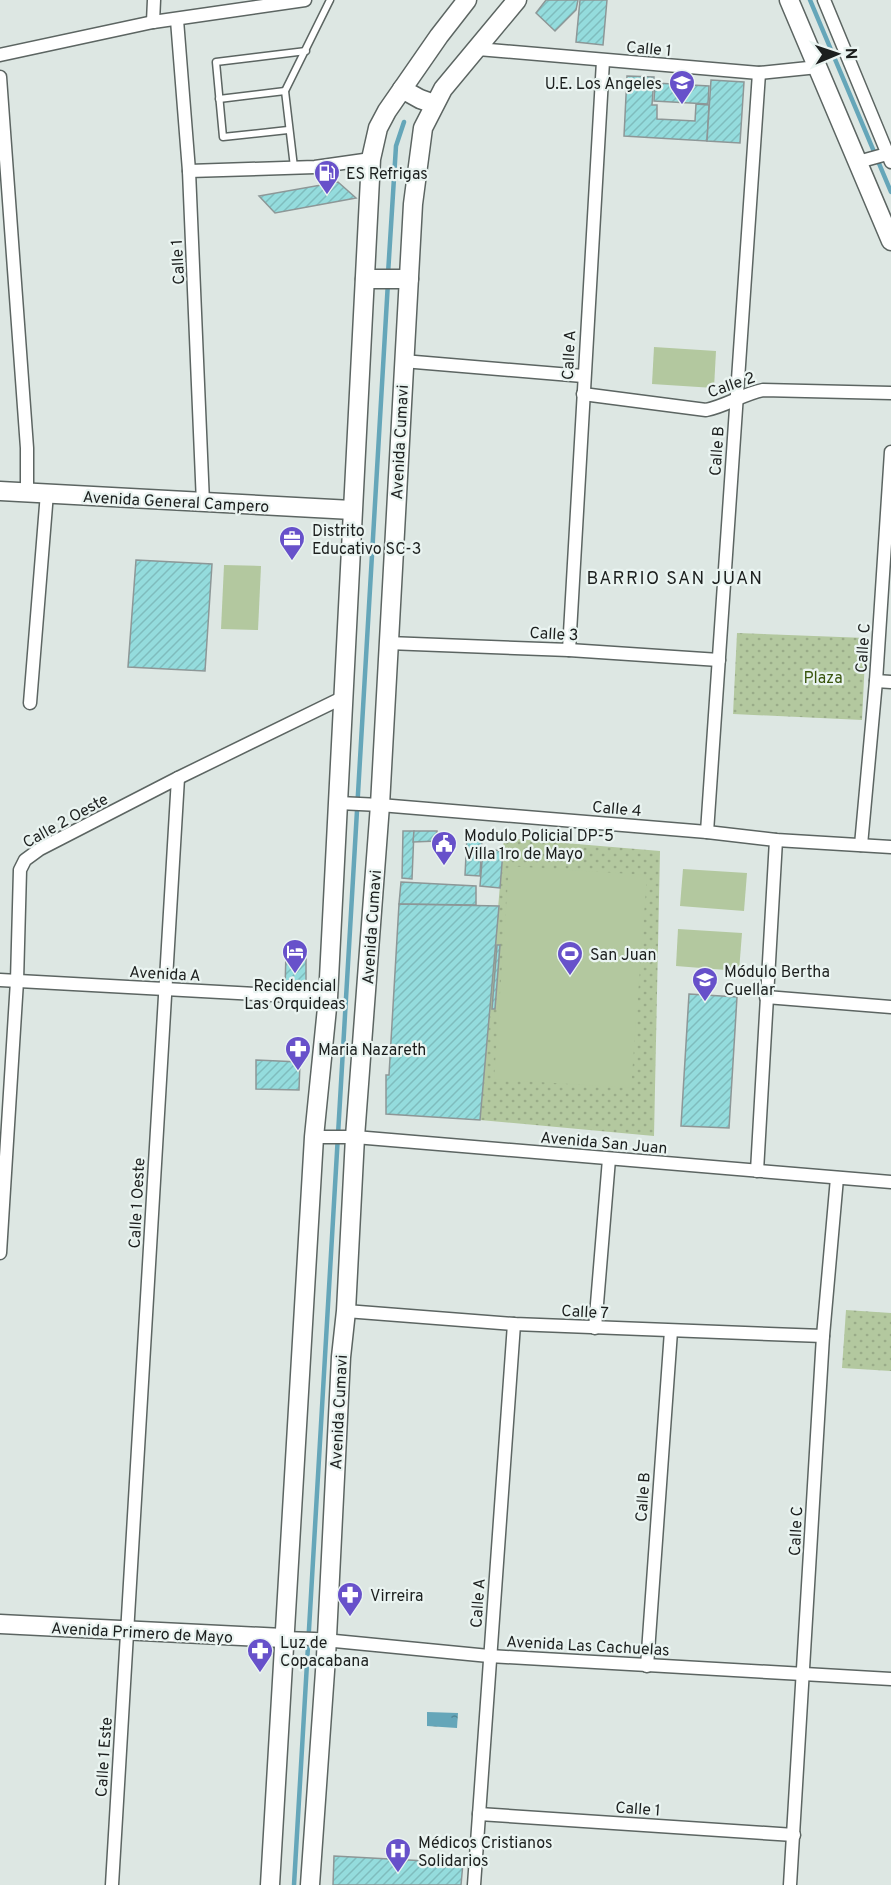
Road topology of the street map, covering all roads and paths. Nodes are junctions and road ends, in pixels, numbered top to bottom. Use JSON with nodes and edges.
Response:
{"nodes":[{"id":1,"x":154,"y":0,"type":"edge"},
{"id":2,"x":305,"y":0,"type":"edge"},
{"id":3,"x":330,"y":0,"type":"edge"},
{"id":4,"x":467,"y":0,"type":"edge"},
{"id":5,"x":517,"y":0,"type":"edge"},
{"id":6,"x":789,"y":0,"type":"edge"},
{"id":7,"x":824,"y":0,"type":"edge"},
{"id":8,"x":177,"y":20,"type":"junction"},
{"id":9,"x":153,"y":22,"type":"junction"},
{"id":10,"x":478,"y":49,"type":"junction"},
{"id":11,"x":306,"y":51,"type":"junction"},
{"id":12,"x":0,"y":54,"type":"edge"},
{"id":13,"x":603,"y":61,"type":"junction"},
{"id":14,"x":818,"y":67,"type":"junction"},
{"id":15,"x":759,"y":73,"type":"junction"},
{"id":16,"x":0,"y":77,"type":"edge"},
{"id":17,"x":402,"y":89,"type":"junction"},
{"id":18,"x":285,"y":91,"type":"junction"},
{"id":19,"x":219,"y":99,"type":"junction"},
{"id":20,"x":434,"y":104,"type":"junction"},
{"id":21,"x":288,"y":130,"type":"junction"},
{"id":22,"x":887,"y":157,"type":"edge"},
{"id":23,"x":371,"y":159,"type":"junction"},
{"id":24,"x":861,"y":161,"type":"junction"},
{"id":25,"x":294,"y":167,"type":"junction"},
{"id":26,"x":189,"y":171,"type":"junction"},
{"id":27,"x":891,"y":241,"type":"edge"},
{"id":28,"x":371,"y":279,"type":"junction"},
{"id":29,"x":405,"y":280,"type":"junction"},
{"id":30,"x":404,"y":360,"type":"junction"},
{"id":31,"x":583,"y":376,"type":"junction"},
{"id":32,"x":891,"y":393,"type":"edge"},
{"id":33,"x":583,"y":394,"type":"junction"},
{"id":34,"x":736,"y":401,"type":"junction"},
{"id":35,"x":891,"y":452,"type":"edge"},
{"id":36,"x":0,"y":491,"type":"edge"},
{"id":37,"x":27,"y":492,"type":"junction"},
{"id":38,"x":47,"y":494,"type":"junction"},
{"id":39,"x":203,"y":503,"type":"junction"},
{"id":40,"x":352,"y":510,"type":"junction"},
{"id":41,"x":388,"y":643,"type":"junction"},
{"id":42,"x":569,"y":650,"type":"junction"},
{"id":43,"x":719,"y":660,"type":"junction"},
{"id":44,"x":876,"y":681,"type":"junction"},
{"id":45,"x":891,"y":682,"type":"edge"},
{"id":46,"x":344,"y":697,"type":"junction"},
{"id":47,"x":30,"y":703,"type":"dead end"},
{"id":48,"x":178,"y":778,"type":"junction"},
{"id":49,"x":346,"y":803,"type":"junction"},
{"id":50,"x":374,"y":804,"type":"junction"},
{"id":51,"x":707,"y":832,"type":"junction"},
{"id":52,"x":776,"y":840,"type":"junction"},
{"id":53,"x":861,"y":845,"type":"junction"},
{"id":54,"x":891,"y":847,"type":"edge"},
{"id":55,"x":0,"y":980,"type":"edge"},
{"id":56,"x":17,"y":981,"type":"junction"},
{"id":57,"x":166,"y":990,"type":"junction"},
{"id":58,"x":766,"y":997,"type":"junction"},
{"id":59,"x":328,"y":998,"type":"junction"},
{"id":60,"x":891,"y":1007,"type":"edge"},
{"id":61,"x":318,"y":1137,"type":"junction"},
{"id":62,"x":350,"y":1137,"type":"junction"},
{"id":63,"x":609,"y":1159,"type":"junction"},
{"id":64,"x":757,"y":1171,"type":"junction"},
{"id":65,"x":837,"y":1178,"type":"junction"},
{"id":66,"x":891,"y":1182,"type":"edge"},
{"id":67,"x":0,"y":1252,"type":"edge"},
{"id":68,"x":346,"y":1311,"type":"junction"},
{"id":69,"x":514,"y":1324,"type":"junction"},
{"id":70,"x":595,"y":1328,"type":"junction"},
{"id":71,"x":671,"y":1331,"type":"junction"},
{"id":72,"x":823,"y":1336,"type":"junction"},
{"id":73,"x":0,"y":1624,"type":"edge"},
{"id":74,"x":127,"y":1631,"type":"junction"},
{"id":75,"x":286,"y":1639,"type":"junction"},
{"id":76,"x":320,"y":1639,"type":"junction"},
{"id":77,"x":489,"y":1656,"type":"junction"},
{"id":78,"x":647,"y":1666,"type":"junction"},
{"id":79,"x":803,"y":1672,"type":"junction"},
{"id":80,"x":891,"y":1679,"type":"edge"},
{"id":81,"x":478,"y":1814,"type":"junction"},
{"id":82,"x":794,"y":1835,"type":"junction"},
{"id":83,"x":112,"y":1885,"type":"edge"},
{"id":84,"x":270,"y":1885,"type":"edge"},
{"id":85,"x":310,"y":1885,"type":"edge"},
{"id":86,"x":474,"y":1885,"type":"edge"},
{"id":87,"x":790,"y":1885,"type":"edge"}],
"edges":[{"from":1,"to":9,"type":"street"},
{"from":2,"to":8,"type":"street"},
{"from":3,"to":11,"type":"lane"},
{"from":4,"to":17,"type":"main road"},
{"from":5,"to":10,"type":"main road","name":"Avenida Cumavi"},
{"from":6,"to":14,"type":"main road"},
{"from":7,"to":22,"type":"street"},
{"from":8,"to":9,"type":"street"},
{"from":8,"to":26,"type":"street","name":"Calle 1"},
{"from":9,"to":12,"type":"street"},
{"from":10,"to":13,"type":"street","name":"Calle 1"},
{"from":10,"to":20,"type":"main road","name":"Avenida Cumavi"},
{"from":11,"to":18,"type":"lane"},
{"from":11,"to":19,"type":"lane"},
{"from":13,"to":15,"type":"street","name":"Calle 1"},
{"from":13,"to":31,"type":"street","name":"Calle A"},
{"from":14,"to":15,"type":"street","name":"Calle 1"},
{"from":14,"to":24,"type":"main road"},
{"from":15,"to":34,"type":"street","name":"Calle B"},
{"from":16,"to":37,"type":"street"},
{"from":17,"to":20,"type":"main road"},
{"from":17,"to":23,"type":"main road"},
{"from":18,"to":19,"type":"lane"},
{"from":18,"to":21,"type":"lane"},
{"from":19,"to":21,"type":"lane"},
{"from":20,"to":29,"type":"main road","name":"Avenida Cumavi"},
{"from":21,"to":25,"type":"lane"},
{"from":22,"to":24,"type":"street"},
{"from":23,"to":25,"type":"street"},
{"from":23,"to":28,"type":"main road"},
{"from":24,"to":27,"type":"main road"},
{"from":25,"to":26,"type":"street"},
{"from":26,"to":39,"type":"street","name":"Calle 1"},
{"from":28,"to":29,"type":"main road"},
{"from":28,"to":40,"type":"main road"},
{"from":29,"to":30,"type":"main road","name":"Avenida Cumavi"},
{"from":30,"to":31,"type":"street"},
{"from":30,"to":41,"type":"main road","name":"Avenida Cumavi"},
{"from":31,"to":33,"type":"street","name":"Calle A"},
{"from":32,"to":34,"type":"street","name":"Calle 2"},
{"from":33,"to":34,"type":"street","name":"Calle 2"},
{"from":33,"to":42,"type":"street","name":"Calle A"},
{"from":34,"to":43,"type":"street","name":"Calle B"},
{"from":35,"to":44,"type":"street","name":"Calle C"},
{"from":36,"to":37,"type":"main road","name":"Avenida General Campero"},
{"from":37,"to":38,"type":"main road","name":"Avenida General Campero"},
{"from":38,"to":39,"type":"main road","name":"Avenida General Campero"},
{"from":38,"to":47,"type":"street"},
{"from":39,"to":40,"type":"main road","name":"Avenida General Campero"},
{"from":40,"to":46,"type":"main road"},
{"from":41,"to":42,"type":"street","name":"Calle 3"},
{"from":41,"to":50,"type":"main road","name":"Avenida Cumavi"},
{"from":42,"to":43,"type":"street","name":"Calle 3"},
{"from":43,"to":51,"type":"street","name":"Calle B"},
{"from":44,"to":45,"type":"street"},
{"from":44,"to":53,"type":"street","name":"Calle C"},
{"from":46,"to":48,"type":"street","name":"Calle 2 Oeste"},
{"from":46,"to":49,"type":"main road"},
{"from":48,"to":56,"type":"street","name":"Calle 2 Oeste"},
{"from":48,"to":57,"type":"street","name":"Calle 1 Oeste"},
{"from":49,"to":50,"type":"street","name":"Calle 4"},
{"from":49,"to":59,"type":"main road"},
{"from":50,"to":51,"type":"street","name":"Calle 4"},
{"from":50,"to":62,"type":"main road","name":"Avenida Cumavi"},
{"from":51,"to":52,"type":"street","name":"Calle 4"},
{"from":52,"to":53,"type":"street","name":"Calle 4"},
{"from":52,"to":58,"type":"street"},
{"from":53,"to":54,"type":"street","name":"Calle 4"},
{"from":55,"to":56,"type":"street","name":"Avenida A"},
{"from":56,"to":57,"type":"street","name":"Avenida A"},
{"from":56,"to":67,"type":"street","name":"Calle 2 Oeste"},
{"from":57,"to":59,"type":"street","name":"Avenida A"},
{"from":57,"to":74,"type":"street","name":"Calle 1 Oeste"},
{"from":58,"to":60,"type":"street"},
{"from":58,"to":64,"type":"street"},
{"from":59,"to":61,"type":"main road"},
{"from":61,"to":62,"type":"street","name":"Avenida San Juan"},
{"from":61,"to":75,"type":"main road"},
{"from":62,"to":63,"type":"street","name":"Avenida San Juan"},
{"from":62,"to":68,"type":"main road","name":"Avenida Cumavi"},
{"from":63,"to":64,"type":"street","name":"Avenida San Juan"},
{"from":63,"to":70,"type":"street"},
{"from":64,"to":65,"type":"street","name":"Avenida San Juan"},
{"from":65,"to":66,"type":"street","name":"Avenida San Juan"},
{"from":65,"to":72,"type":"street","name":"Calle C"},
{"from":68,"to":69,"type":"street","name":"Calle 7"},
{"from":68,"to":76,"type":"main road","name":"Avenida Cumavi"},
{"from":69,"to":70,"type":"street","name":"Calle 7"},
{"from":69,"to":77,"type":"street","name":"Calle A"},
{"from":70,"to":71,"type":"street","name":"Calle 7"},
{"from":71,"to":72,"type":"street","name":"Calle 7"},
{"from":71,"to":78,"type":"street","name":"Calle B"},
{"from":72,"to":79,"type":"street","name":"Calle C"},
{"from":73,"to":74,"type":"main road","name":"Avenida Primero de Mayo"},
{"from":74,"to":75,"type":"main road","name":"Avenida Primero de Mayo"},
{"from":74,"to":83,"type":"street","name":"Calle 1 Este"},
{"from":75,"to":76,"type":"street","name":"Avenida Las Cachuelas"},
{"from":75,"to":84,"type":"main road"},
{"from":76,"to":77,"type":"street","name":"Avenida Las Cachuelas"},
{"from":76,"to":85,"type":"main road","name":"Avenida Cumavi"},
{"from":77,"to":78,"type":"street","name":"Avenida Las Cachuelas"},
{"from":77,"to":81,"type":"street","name":"Calle A"},
{"from":78,"to":79,"type":"street","name":"Avenida Las Cachuelas"},
{"from":79,"to":80,"type":"street","name":"Avenida Las Cachuelas"},
{"from":79,"to":82,"type":"street","name":"Calle C"},
{"from":81,"to":82,"type":"street","name":"Calle 1"},
{"from":81,"to":86,"type":"street","name":"Calle A"},
{"from":82,"to":87,"type":"street","name":"Calle C"}]}
